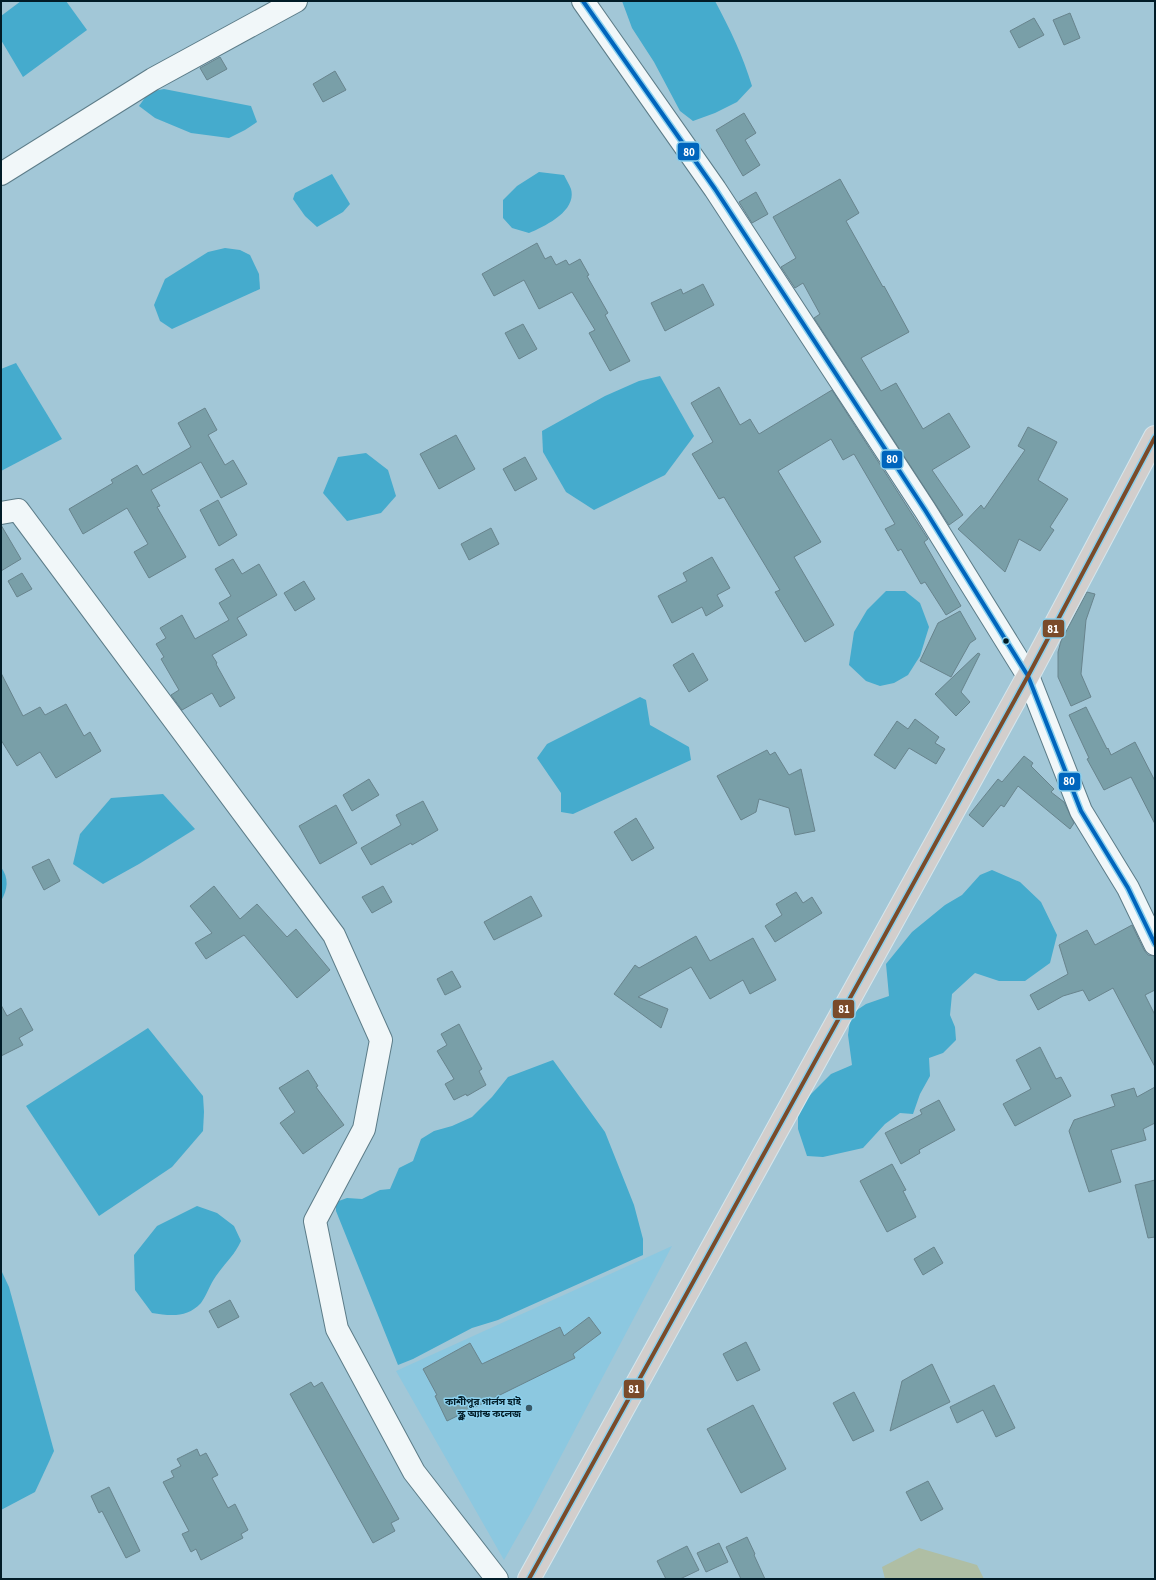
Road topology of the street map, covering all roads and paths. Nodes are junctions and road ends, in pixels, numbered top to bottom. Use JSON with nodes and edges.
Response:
{"nodes":[{"id":1,"x":296,"y":1,"type":"edge"},
{"id":2,"x":583,"y":1,"type":"edge"},
{"id":3,"x":1,"y":174,"type":"edge"},
{"id":4,"x":1155,"y":437,"type":"edge"},
{"id":5,"x":1,"y":513,"type":"edge"},
{"id":6,"x":1028,"y":676,"type":"junction"},
{"id":7,"x":1155,"y":944,"type":"edge"},
{"id":8,"x":497,"y":1579,"type":"edge"},
{"id":9,"x":529,"y":1579,"type":"edge"}],
"edges":[{"from":1,"to":3,"type":"street"},
{"from":2,"to":6,"type":"street"},
{"from":4,"to":6,"type":"highway"},
{"from":5,"to":8,"type":"street"},
{"from":6,"to":7,"type":"street"},
{"from":6,"to":9,"type":"highway"}]}
